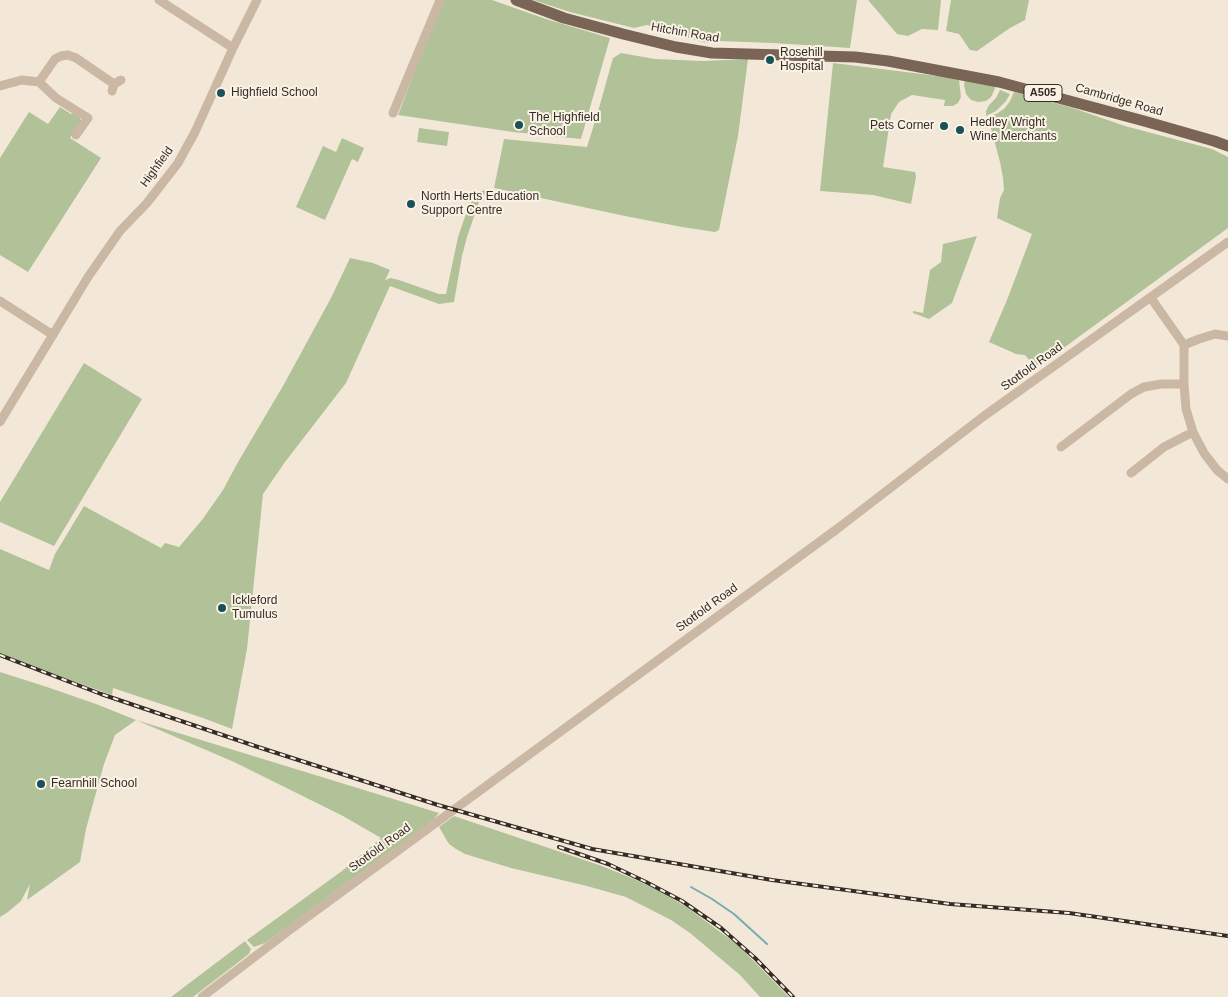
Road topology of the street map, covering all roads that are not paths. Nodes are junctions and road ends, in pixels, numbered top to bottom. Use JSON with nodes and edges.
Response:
{"nodes":[{"id":1,"x":159,"y":0,"type":"edge"},
{"id":2,"x":257,"y":0,"type":"edge"},
{"id":3,"x":440,"y":0,"type":"edge"},
{"id":4,"x":516,"y":0,"type":"edge"},
{"id":5,"x":233,"y":48,"type":"junction"},
{"id":6,"x":855,"y":57,"type":"joint"},
{"id":7,"x":39,"y":82,"type":"junction"},
{"id":8,"x":116,"y":85,"type":"dead end"},
{"id":9,"x":0,"y":86,"type":"edge"},
{"id":10,"x":393,"y":113,"type":"dead end"},
{"id":11,"x":76,"y":135,"type":"dead end"},
{"id":12,"x":1228,"y":146,"type":"edge"},
{"id":13,"x":1228,"y":242,"type":"edge"},
{"id":14,"x":1151,"y":298,"type":"junction"},
{"id":15,"x":0,"y":301,"type":"edge"},
{"id":16,"x":53,"y":334,"type":"junction"},
{"id":17,"x":1228,"y":336,"type":"edge"},
{"id":18,"x":1184,"y":345,"type":"junction"},
{"id":19,"x":1184,"y":384,"type":"junction"},
{"id":20,"x":0,"y":422,"type":"edge"},
{"id":21,"x":1193,"y":432,"type":"junction"},
{"id":22,"x":1061,"y":447,"type":"dead end"},
{"id":23,"x":1130,"y":472,"type":"dead end"},
{"id":24,"x":1228,"y":479,"type":"edge"},
{"id":25,"x":202,"y":997,"type":"edge"}],
"edges":[{"from":1,"to":5,"type":"street"},
{"from":2,"to":5,"type":"street","name":"Highfield"},
{"from":3,"to":10,"type":"street"},
{"from":4,"to":6,"type":"main road","name":"Hitchin Road","number":"A505"},
{"from":5,"to":16,"type":"street","name":"Highfield"},
{"from":6,"to":12,"type":"main road","name":"Cambridge Road","number":"A505"},
{"from":7,"to":8,"type":"street"},
{"from":7,"to":9,"type":"street"},
{"from":7,"to":11,"type":"street"},
{"from":13,"to":14,"type":"street","name":"Stotfold Road"},
{"from":14,"to":18,"type":"street"},
{"from":14,"to":25,"type":"street","name":"Stotfold Road"},
{"from":15,"to":16,"type":"street"},
{"from":16,"to":20,"type":"street","name":"Highfield"},
{"from":17,"to":18,"type":"street"},
{"from":18,"to":19,"type":"street"},
{"from":19,"to":21,"type":"street"},
{"from":19,"to":22,"type":"street"},
{"from":21,"to":23,"type":"street"},
{"from":21,"to":24,"type":"street"}]}
